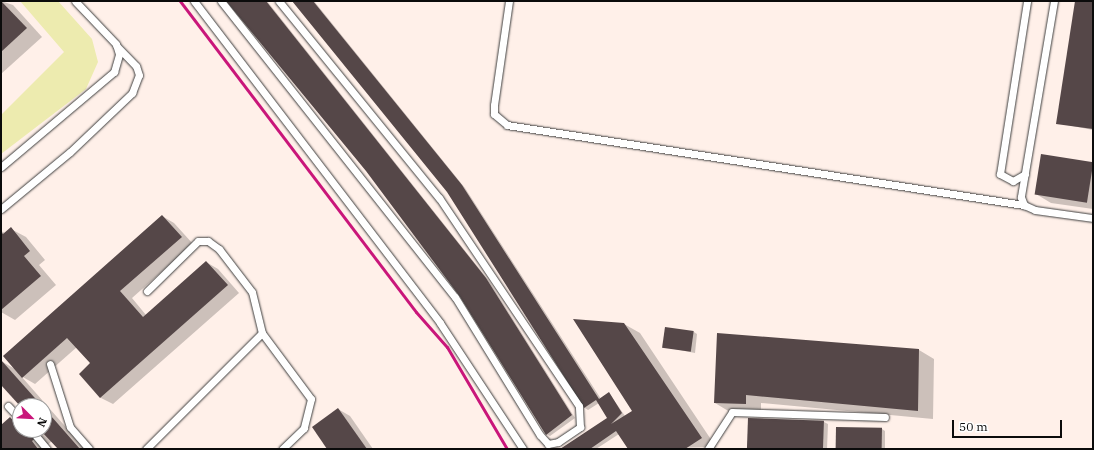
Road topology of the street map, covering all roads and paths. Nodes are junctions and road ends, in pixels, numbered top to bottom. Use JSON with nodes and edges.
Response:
{"nodes":[{"id":1,"x":75,"y":1,"type":"edge"},
{"id":2,"x":194,"y":1,"type":"edge"},
{"id":3,"x":221,"y":1,"type":"edge"},
{"id":4,"x":279,"y":1,"type":"edge"},
{"id":5,"x":509,"y":1,"type":"edge"},
{"id":6,"x":1027,"y":1,"type":"edge"},
{"id":7,"x":1054,"y":1,"type":"edge"},
{"id":8,"x":116,"y":44,"type":"junction"},
{"id":9,"x":1,"y":167,"type":"edge"},
{"id":10,"x":1025,"y":174,"type":"junction"},
{"id":11,"x":1024,"y":205,"type":"junction"},
{"id":12,"x":1,"y":209,"type":"edge"},
{"id":13,"x":1093,"y":218,"type":"edge"},
{"id":14,"x":146,"y":290,"type":"dead end"},
{"id":15,"x":262,"y":333,"type":"junction"},
{"id":16,"x":50,"y":364,"type":"dead end"},
{"id":17,"x":8,"y":406,"type":"dead end"},
{"id":18,"x":12,"y":410,"type":"edge"},
{"id":19,"x":884,"y":417,"type":"dead end"},
{"id":20,"x":38,"y":438,"type":"edge"},
{"id":21,"x":47,"y":449,"type":"edge"},
{"id":22,"x":89,"y":449,"type":"edge"},
{"id":23,"x":146,"y":449,"type":"edge"},
{"id":24,"x":282,"y":449,"type":"edge"},
{"id":25,"x":523,"y":449,"type":"edge"},
{"id":26,"x":708,"y":449,"type":"edge"}],
"edges":[{"from":1,"to":8,"type":"lane"},
{"from":2,"to":25,"type":"lane"},
{"from":3,"to":4,"type":"lane"},
{"from":5,"to":11,"type":"lane"},
{"from":6,"to":10,"type":"lane"},
{"from":7,"to":10,"type":"lane"},
{"from":8,"to":9,"type":"lane"},
{"from":8,"to":12,"type":"lane"},
{"from":10,"to":11,"type":"lane"},
{"from":11,"to":13,"type":"lane"},
{"from":14,"to":15,"type":"lane"},
{"from":15,"to":23,"type":"lane"},
{"from":15,"to":24,"type":"lane"},
{"from":16,"to":22,"type":"lane"},
{"from":17,"to":18,"type":"lane"},
{"from":19,"to":26,"type":"lane"},
{"from":20,"to":21,"type":"lane"}]}
